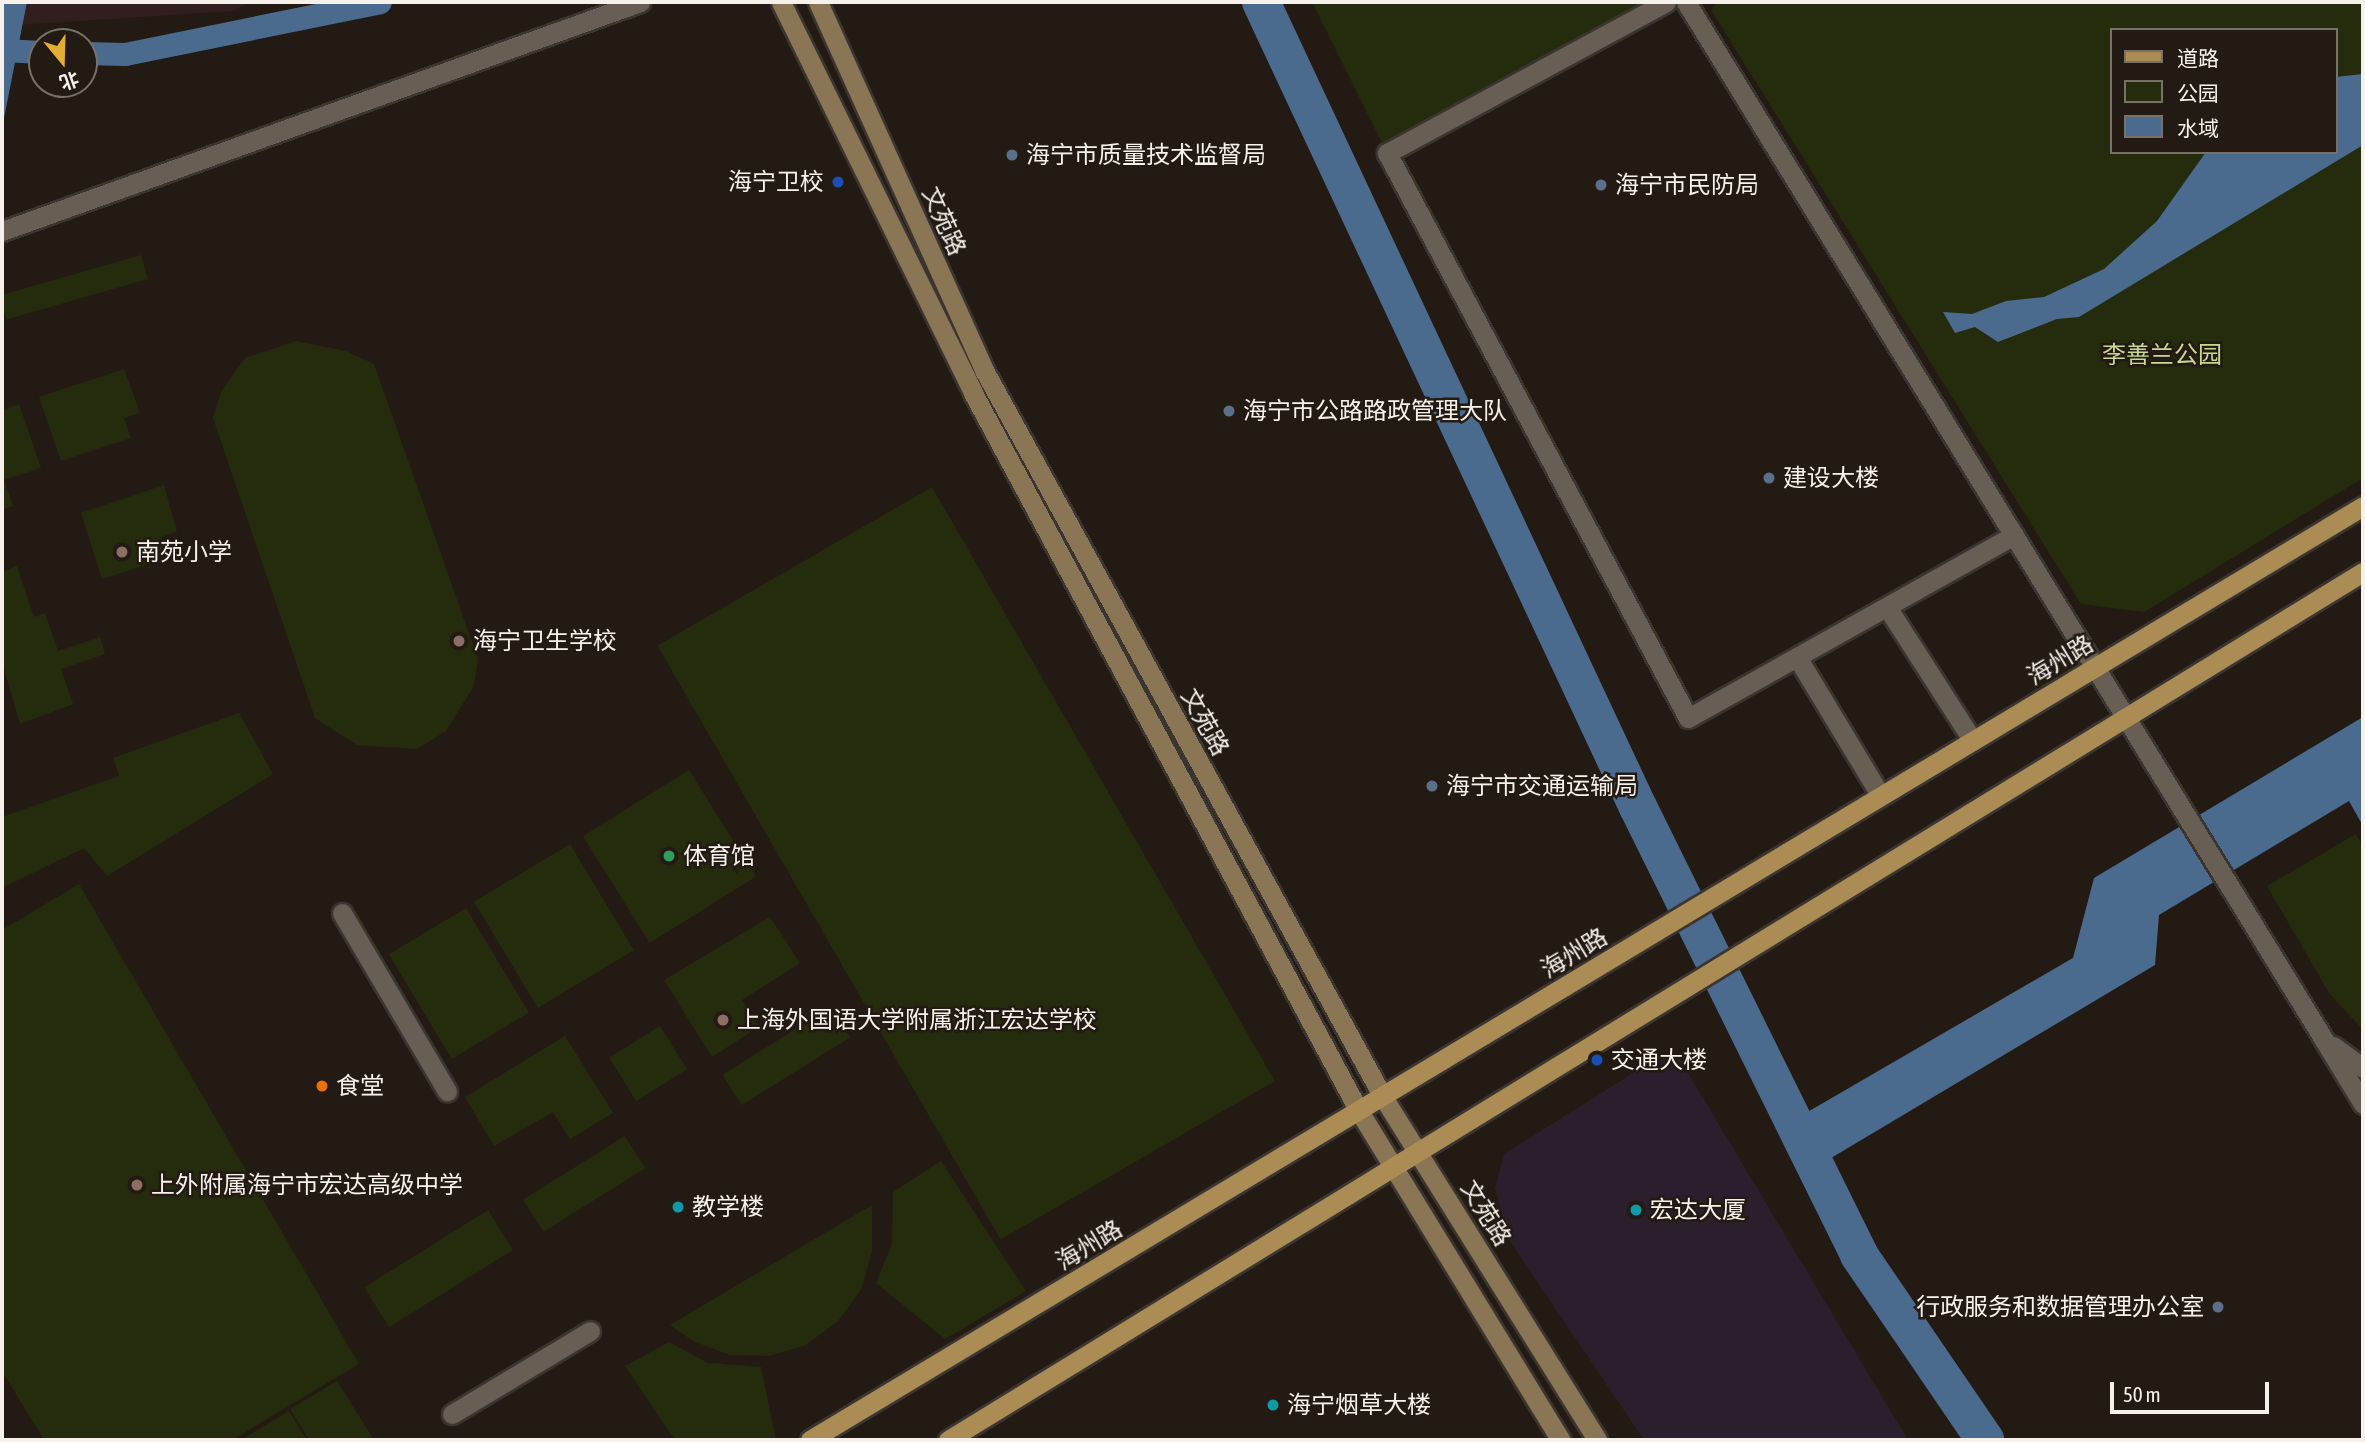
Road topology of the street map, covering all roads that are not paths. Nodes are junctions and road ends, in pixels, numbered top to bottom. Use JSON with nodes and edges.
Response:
{"nodes":[{"id":1,"x":640,"y":2,"type":"edge"},
{"id":2,"x":781,"y":2,"type":"edge"},
{"id":3,"x":818,"y":2,"type":"edge"},
{"id":4,"x":1666,"y":2,"type":"edge"},
{"id":5,"x":1686,"y":2,"type":"edge"},
{"id":6,"x":2,"y":231,"type":"edge"},
{"id":7,"x":2363,"y":506,"type":"edge"},
{"id":8,"x":2014,"y":535,"type":"junction"},
{"id":9,"x":2363,"y":572,"type":"edge"},
{"id":10,"x":1887,"y":607,"type":"junction"},
{"id":11,"x":1797,"y":657,"type":"junction"},
{"id":12,"x":2095,"y":668,"type":"junction"},
{"id":13,"x":2125,"y":716,"type":"junction"},
{"id":14,"x":1973,"y":741,"type":"junction"},
{"id":15,"x":1881,"y":796,"type":"junction"},
{"id":16,"x":342,"y":913,"type":"dead end"},
{"id":17,"x":2324,"y":1040,"type":"junction"},
{"id":18,"x":2363,"y":1068,"type":"edge"},
{"id":19,"x":447,"y":1091,"type":"dead end"},
{"id":20,"x":1383,"y":1097,"type":"junction"},
{"id":21,"x":2363,"y":1104,"type":"edge"},
{"id":22,"x":1359,"y":1111,"type":"junction"},
{"id":23,"x":1419,"y":1150,"type":"junction"},
{"id":24,"x":1391,"y":1165,"type":"junction"},
{"id":25,"x":590,"y":1331,"type":"dead end"},
{"id":26,"x":452,"y":1414,"type":"dead end"},
{"id":27,"x":810,"y":1440,"type":"edge"},
{"id":28,"x":948,"y":1440,"type":"edge"},
{"id":29,"x":1561,"y":1440,"type":"edge"},
{"id":30,"x":1597,"y":1440,"type":"edge"}],
"edges":[{"from":1,"to":6,"type":"street"},
{"from":2,"to":22,"type":"main road","name":"文苑路"},
{"from":3,"to":20,"type":"main road","name":"文苑路"},
{"from":4,"to":11,"type":"street"},
{"from":5,"to":8,"type":"street"},
{"from":7,"to":12,"type":"main road","name":"海州路"},
{"from":8,"to":10,"type":"street"},
{"from":8,"to":12,"type":"street"},
{"from":9,"to":13,"type":"main road"},
{"from":10,"to":11,"type":"street"},
{"from":10,"to":14,"type":"street"},
{"from":11,"to":15,"type":"street"},
{"from":12,"to":13,"type":"street"},
{"from":12,"to":14,"type":"main road","name":"海州路"},
{"from":13,"to":17,"type":"street"},
{"from":13,"to":23,"type":"main road"},
{"from":14,"to":15,"type":"main road","name":"海州路"},
{"from":15,"to":20,"type":"main road","name":"海州路"},
{"from":16,"to":19,"type":"street"},
{"from":17,"to":18,"type":"street"},
{"from":17,"to":21,"type":"street"},
{"from":20,"to":22,"type":"main road","name":"海州路"},
{"from":20,"to":23,"type":"main road","name":"文苑路"},
{"from":22,"to":24,"type":"main road","name":"文苑路"},
{"from":22,"to":27,"type":"main road","name":"海州路"},
{"from":23,"to":24,"type":"main road"},
{"from":23,"to":30,"type":"main road","name":"文苑路"},
{"from":24,"to":28,"type":"main road"},
{"from":24,"to":29,"type":"main road","name":"文苑路"},
{"from":25,"to":26,"type":"street"}]}
